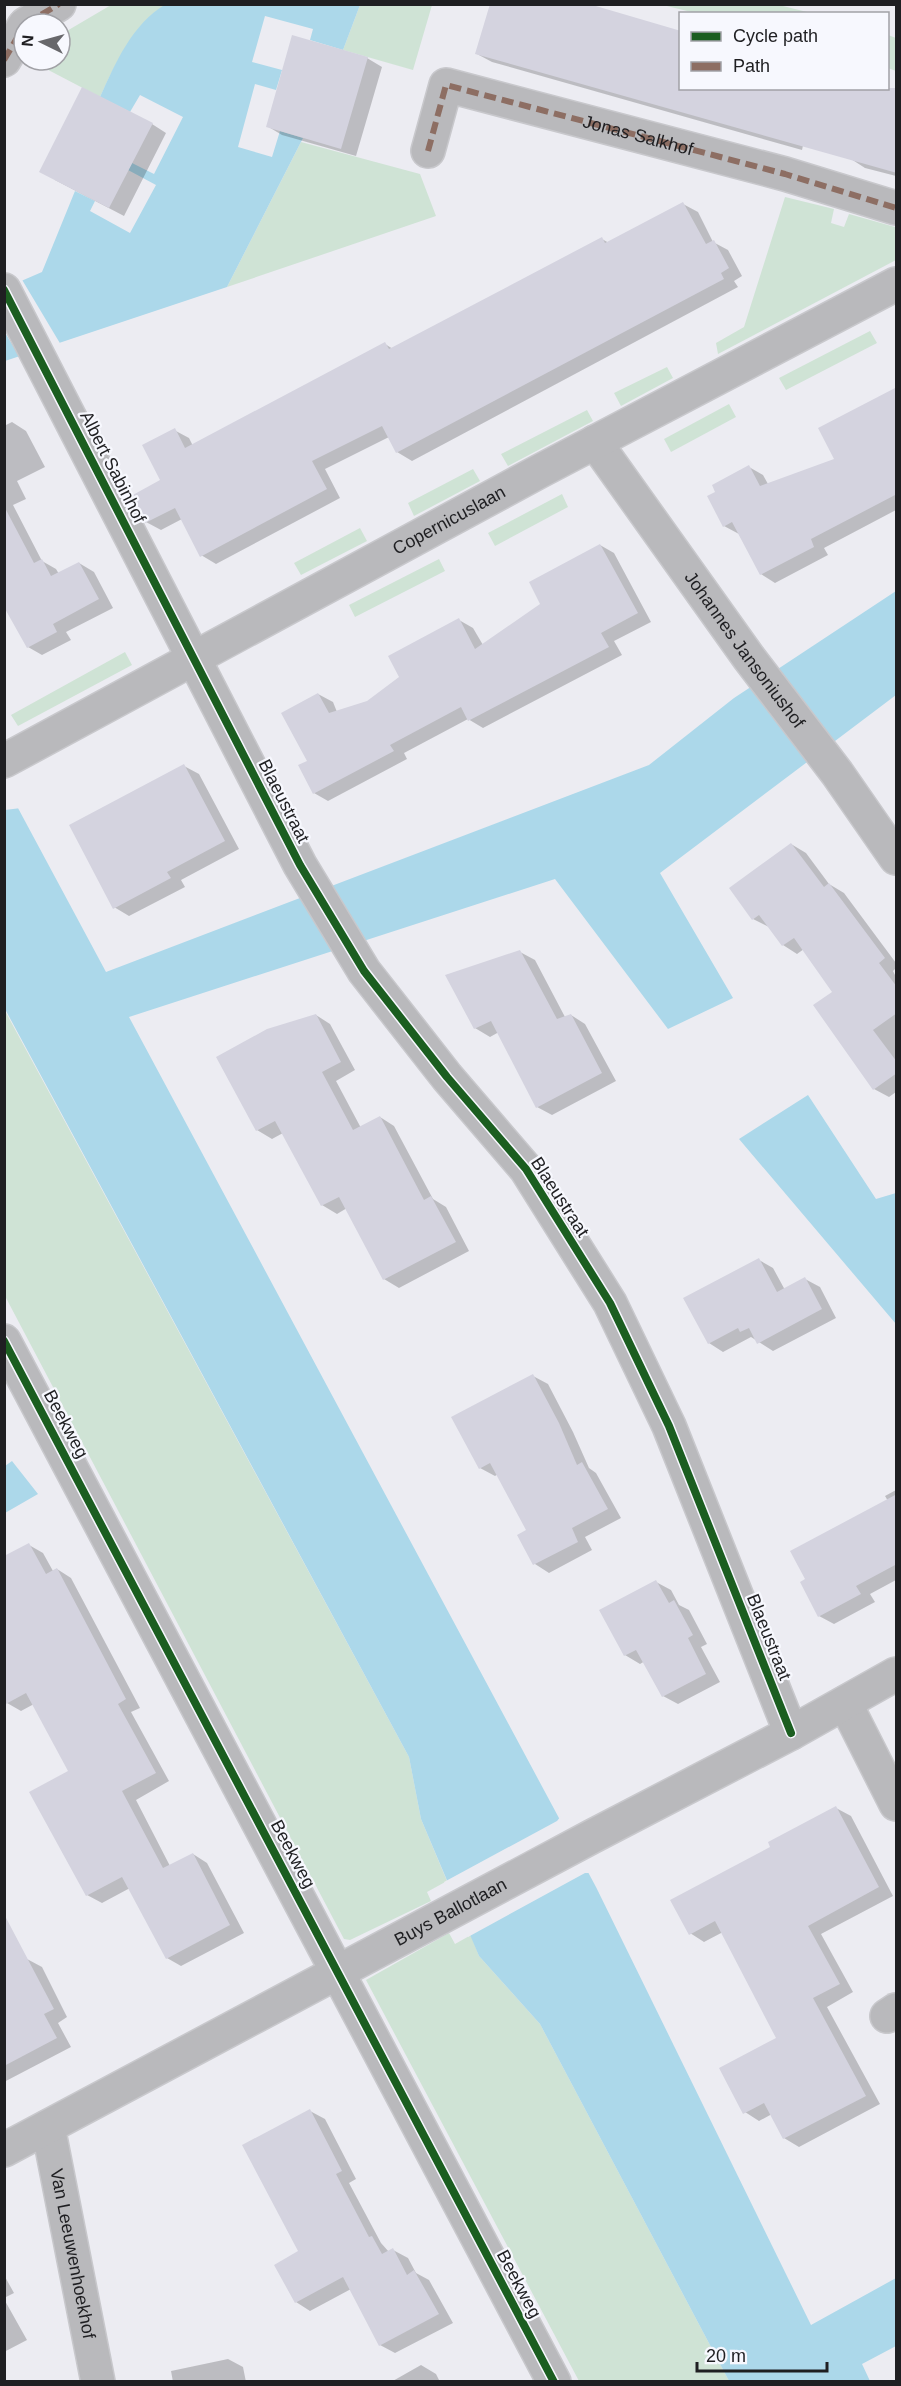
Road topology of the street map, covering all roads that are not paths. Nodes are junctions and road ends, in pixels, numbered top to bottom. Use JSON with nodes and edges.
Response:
{"nodes":[{"id":1,"x":59,"y":4,"type":"edge"},
{"id":2,"x":46,"y":12,"type":"edge"},
{"id":3,"x":12,"y":47,"type":"edge"},
{"id":4,"x":4,"y":60,"type":"edge"},
{"id":5,"x":428,"y":151,"type":"dead end"},
{"id":6,"x":897,"y":208,"type":"edge"},
{"id":7,"x":897,"y":284,"type":"edge"},
{"id":8,"x":4,"y":290,"type":"edge"},
{"id":9,"x":595,"y":442,"type":"junction"},
{"id":10,"x":192,"y":658,"type":"junction"},
{"id":11,"x":13,"y":757,"type":"edge"},
{"id":12,"x":897,"y":858,"type":"edge"},
{"id":13,"x":4,"y":1341,"type":"edge"},
{"id":14,"x":897,"y":1674,"type":"edge"},
{"id":15,"x":845,"y":1703,"type":"junction"},
{"id":16,"x":791,"y":1733,"type":"junction"},
{"id":17,"x":897,"y":1804,"type":"edge"},
{"id":18,"x":338,"y":1971,"type":"junction"},
{"id":19,"x":48,"y":2127,"type":"junction"},
{"id":20,"x":4,"y":2150,"type":"edge"},
{"id":21,"x":98,"y":2382,"type":"edge"},
{"id":22,"x":554,"y":2382,"type":"edge"}],
"edges":[{"from":1,"to":2,"type":"street"},
{"from":3,"to":4,"type":"street"},
{"from":5,"to":6,"type":"street","name":"Jonas Salkhof"},
{"from":7,"to":9,"type":"street","name":"Copernicuslaan"},
{"from":8,"to":10,"type":"street","name":"Albert Sabinhof"},
{"from":9,"to":10,"type":"street","name":"Copernicuslaan"},
{"from":9,"to":12,"type":"street","name":"Johannes Jansoniushof"},
{"from":10,"to":11,"type":"street","name":"Copernicuslaan"},
{"from":10,"to":16,"type":"street","name":"Blaeustraat"},
{"from":13,"to":18,"type":"street","name":"Beekweg"},
{"from":14,"to":15,"type":"street","name":"Buys Ballotlaan"},
{"from":15,"to":16,"type":"street","name":"Buys Ballotlaan"},
{"from":15,"to":17,"type":"street"},
{"from":16,"to":18,"type":"street","name":"Buys Ballotlaan"},
{"from":18,"to":19,"type":"street","name":"Buys Ballotlaan"},
{"from":18,"to":22,"type":"street","name":"Beekweg"},
{"from":19,"to":20,"type":"street","name":"Buys Ballotlaan"},
{"from":19,"to":21,"type":"street","name":"Van Leeuwenhoekhof"}]}
